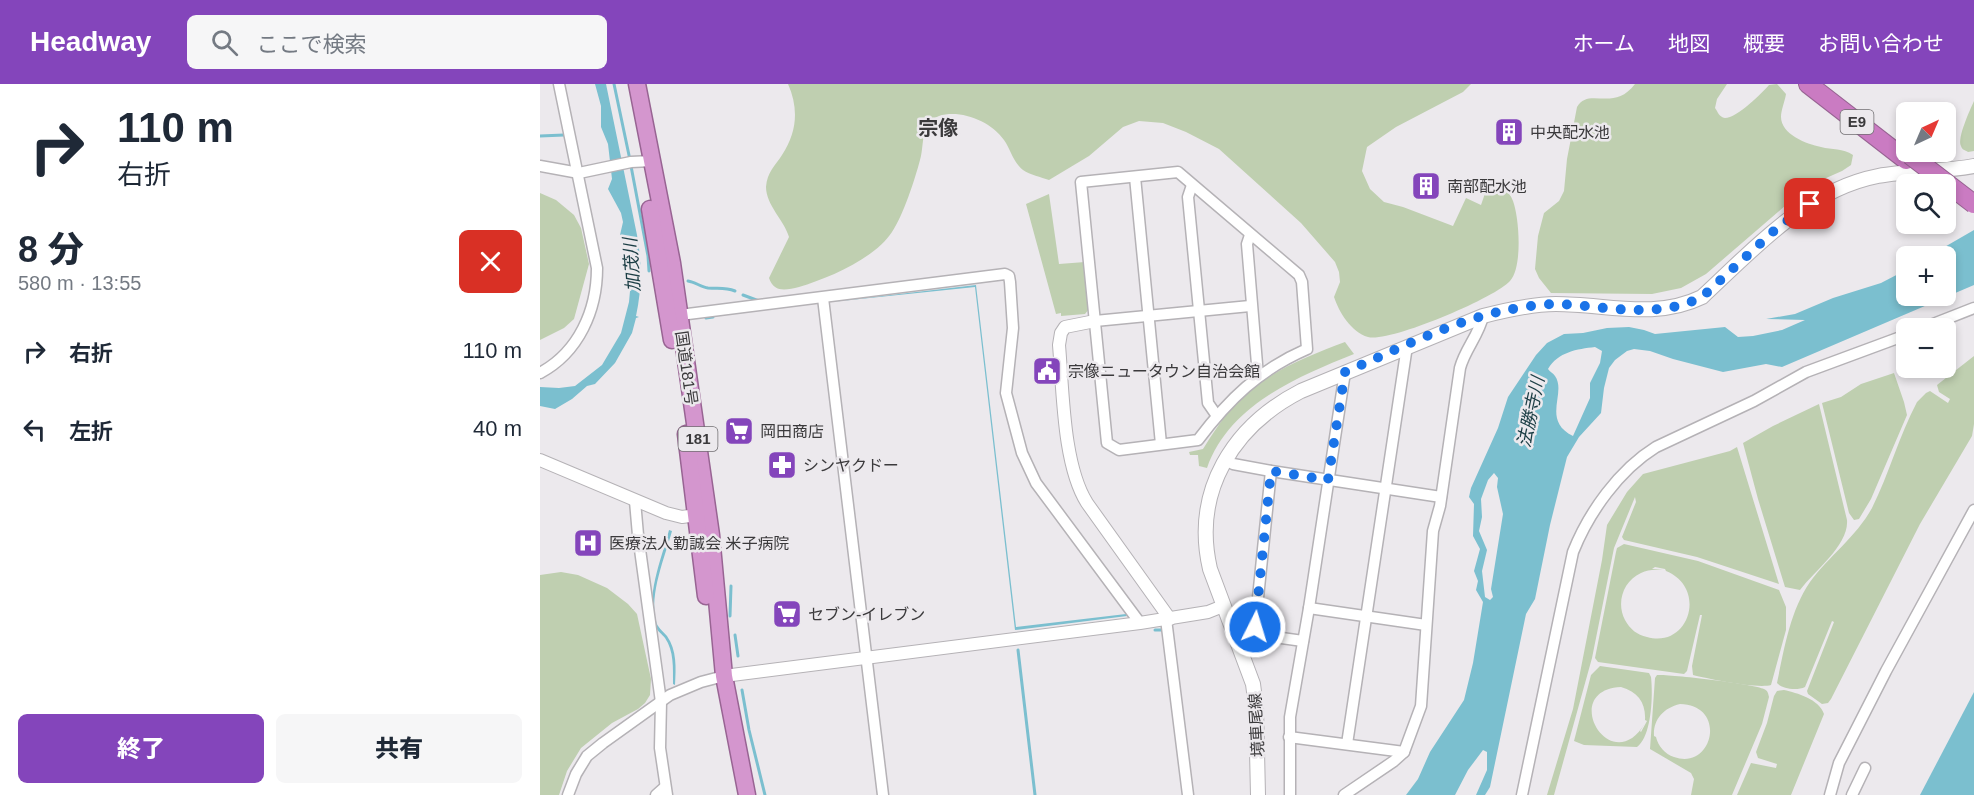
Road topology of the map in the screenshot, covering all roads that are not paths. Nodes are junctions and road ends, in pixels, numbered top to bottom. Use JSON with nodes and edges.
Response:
{"nodes":[{"id":1,"x":558,"y":84,"type":"edge"},
{"id":2,"x":627,"y":84,"type":"edge"},
{"id":3,"x":637,"y":84,"type":"edge"},
{"id":4,"x":1808,"y":84,"type":"edge"},
{"id":5,"x":1819,"y":84,"type":"edge"},
{"id":6,"x":1896,"y":147,"type":"edge"},
{"id":7,"x":1896,"y":148,"type":"edge"},
{"id":8,"x":642,"y":162,"type":"junction"},
{"id":9,"x":1914,"y":162,"type":"edge"},
{"id":10,"x":1915,"y":162,"type":"edge"},
{"id":11,"x":540,"y":166,"type":"edge"},
{"id":12,"x":1974,"y":166,"type":"edge"},
{"id":13,"x":583,"y":172,"type":"junction"},
{"id":14,"x":1928,"y":174,"type":"edge"},
{"id":15,"x":1135,"y":177,"type":"junction"},
{"id":16,"x":1192,"y":185,"type":"junction"},
{"id":17,"x":1956,"y":198,"type":"edge"},
{"id":18,"x":1974,"y":204,"type":"edge"},
{"id":19,"x":1974,"y":212,"type":"edge"},
{"id":20,"x":1250,"y":235,"type":"junction"},
{"id":21,"x":823,"y":298,"type":"junction"},
{"id":22,"x":1250,"y":306,"type":"junction"},
{"id":23,"x":1974,"y":308,"type":"edge"},
{"id":24,"x":1199,"y":310,"type":"junction"},
{"id":25,"x":680,"y":315,"type":"junction"},
{"id":26,"x":1148,"y":315,"type":"junction"},
{"id":27,"x":1483,"y":316,"type":"junction"},
{"id":28,"x":1948,"y":318,"type":"edge"},
{"id":29,"x":1095,"y":321,"type":"junction"},
{"id":30,"x":1896,"y":339,"type":"edge"},
{"id":31,"x":1407,"y":345,"type":"junction"},
{"id":32,"x":1345,"y":372,"type":"junction"},
{"id":33,"x":540,"y":373,"type":"edge"},
{"id":34,"x":1258,"y":376,"type":"junction"},
{"id":35,"x":1217,"y":416,"type":"junction"},
{"id":36,"x":1161,"y":444,"type":"junction"},
{"id":37,"x":540,"y":460,"type":"edge"},
{"id":38,"x":1225,"y":460,"type":"junction"},
{"id":39,"x":1271,"y":471,"type":"junction"},
{"id":40,"x":1328,"y":480,"type":"junction"},
{"id":41,"x":1385,"y":488,"type":"junction"},
{"id":42,"x":1441,"y":497,"type":"junction"},
{"id":43,"x":635,"y":501,"type":"junction"},
{"id":44,"x":1974,"y":510,"type":"edge"},
{"id":45,"x":701,"y":515,"type":"junction"},
{"id":46,"x":1223,"y":606,"type":"junction"},
{"id":47,"x":1309,"y":608,"type":"junction"},
{"id":48,"x":1366,"y":617,"type":"junction"},
{"id":49,"x":1168,"y":619,"type":"junction"},
{"id":50,"x":1140,"y":623,"type":"junction"},
{"id":51,"x":1426,"y":625,"type":"junction"},
{"id":52,"x":1304,"y":641,"type":"junction"},
{"id":53,"x":867,"y":658,"type":"junction"},
{"id":54,"x":720,"y":677,"type":"junction"},
{"id":55,"x":661,"y":702,"type":"junction"},
{"id":56,"x":1289,"y":737,"type":"junction"},
{"id":57,"x":1347,"y":744,"type":"junction"},
{"id":58,"x":1404,"y":752,"type":"junction"},
{"id":59,"x":1864,"y":768,"type":"dead end"},
{"id":60,"x":666,"y":791,"type":"edge"},
{"id":61,"x":568,"y":795,"type":"edge"},
{"id":62,"x":656,"y":795,"type":"edge"},
{"id":63,"x":738,"y":795,"type":"edge"},
{"id":64,"x":747,"y":795,"type":"edge"},
{"id":65,"x":883,"y":795,"type":"edge"},
{"id":66,"x":1188,"y":795,"type":"edge"},
{"id":67,"x":1258,"y":795,"type":"edge"},
{"id":68,"x":1290,"y":795,"type":"edge"},
{"id":69,"x":1344,"y":795,"type":"edge"},
{"id":70,"x":1522,"y":795,"type":"edge"},
{"id":71,"x":1830,"y":795,"type":"edge"},
{"id":72,"x":1852,"y":795,"type":"edge"}],
"edges":[{"from":1,"to":13,"type":"street"},
{"from":2,"to":8,"type":"highway","name":"国道181号","number":"181"},
{"from":3,"to":8,"type":"highway","name":"国道181号","number":"181"},
{"from":4,"to":7,"type":"highway","number":"E9"},
{"from":5,"to":6,"type":"highway","number":"E9"},
{"from":8,"to":13,"type":"street"},
{"from":8,"to":25,"type":"highway","name":"国道181号","number":"181"},
{"from":8,"to":45,"type":"highway","name":"国道181号","number":"181"},
{"from":9,"to":14,"type":"highway","number":"E9"},
{"from":10,"to":18,"type":"highway","number":"E9","bridge":true},
{"from":11,"to":13,"type":"street"},
{"from":12,"to":27,"type":"main road","name":"境車尾線"},
{"from":13,"to":33,"type":"street"},
{"from":15,"to":16,"type":"street"},
{"from":15,"to":26,"type":"street"},
{"from":15,"to":29,"type":"street"},
{"from":16,"to":20,"type":"street"},
{"from":16,"to":24,"type":"street"},
{"from":17,"to":19,"type":"highway"},
{"from":20,"to":22,"type":"street"},
{"from":20,"to":34,"type":"street"},
{"from":21,"to":25,"type":"street"},
{"from":21,"to":50,"type":"street"},
{"from":21,"to":53,"type":"street"},
{"from":22,"to":24,"type":"street"},
{"from":22,"to":34,"type":"street"},
{"from":23,"to":28,"type":"street"},
{"from":24,"to":26,"type":"street"},
{"from":24,"to":35,"type":"street"},
{"from":25,"to":45,"type":"highway","name":"国道181号","number":"181"},
{"from":26,"to":29,"type":"street"},
{"from":26,"to":36,"type":"street"},
{"from":27,"to":31,"type":"main road","name":"境車尾線"},
{"from":27,"to":42,"type":"street"},
{"from":29,"to":36,"type":"street"},
{"from":29,"to":49,"type":"street"},
{"from":30,"to":70,"type":"street"},
{"from":31,"to":32,"type":"main road","name":"境車尾線"},
{"from":31,"to":41,"type":"street"},
{"from":32,"to":38,"type":"main road","name":"境車尾線"},
{"from":32,"to":40,"type":"street"},
{"from":34,"to":35,"type":"street"},
{"from":35,"to":36,"type":"street"},
{"from":37,"to":43,"type":"street"},
{"from":38,"to":39,"type":"street"},
{"from":38,"to":46,"type":"main road","name":"境車尾線"},
{"from":39,"to":40,"type":"street"},
{"from":39,"to":52,"type":"street"},
{"from":40,"to":41,"type":"street"},
{"from":40,"to":47,"type":"street"},
{"from":41,"to":42,"type":"street"},
{"from":41,"to":48,"type":"street"},
{"from":42,"to":51,"type":"street"},
{"from":43,"to":45,"type":"street"},
{"from":43,"to":55,"type":"street"},
{"from":44,"to":71,"type":"street"},
{"from":45,"to":54,"type":"highway","name":"国道181号","number":"181"},
{"from":46,"to":49,"type":"street"},
{"from":46,"to":67,"type":"main road","name":"境車尾線"},
{"from":47,"to":48,"type":"street"},
{"from":47,"to":52,"type":"street"},
{"from":48,"to":51,"type":"street"},
{"from":48,"to":57,"type":"street"},
{"from":49,"to":50,"type":"street"},
{"from":49,"to":66,"type":"street"},
{"from":50,"to":53,"type":"street"},
{"from":51,"to":58,"type":"street"},
{"from":52,"to":56,"type":"street"},
{"from":53,"to":54,"type":"street"},
{"from":53,"to":65,"type":"street"},
{"from":54,"to":55,"type":"street"},
{"from":54,"to":63,"type":"highway","name":"国道181号","number":"181"},
{"from":54,"to":64,"type":"highway","name":"国道181号","number":"181"},
{"from":55,"to":60,"type":"street"},
{"from":55,"to":61,"type":"street"},
{"from":56,"to":57,"type":"street"},
{"from":56,"to":68,"type":"street"},
{"from":57,"to":58,"type":"street"},
{"from":58,"to":69,"type":"street"},
{"from":59,"to":72,"type":"street"},
{"from":60,"to":62,"type":"street"}]}
